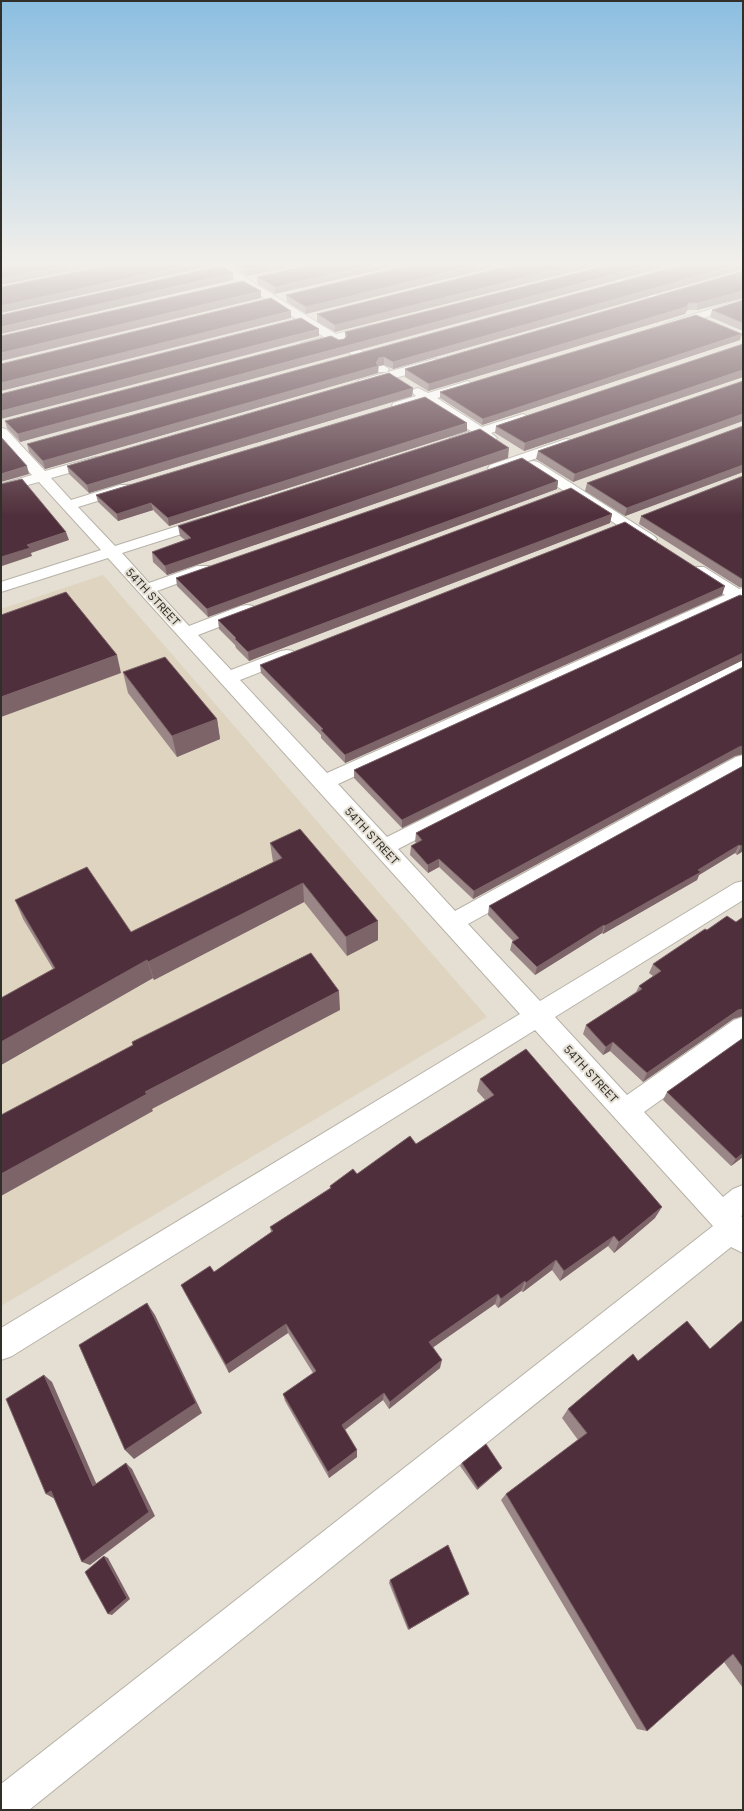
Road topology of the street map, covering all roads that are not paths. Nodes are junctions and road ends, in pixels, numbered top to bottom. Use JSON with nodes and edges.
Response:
{"nodes":[{"id":1,"x":348,"y":348,"type":"edge"},
{"id":2,"x":374,"y":351,"type":"edge"},
{"id":3,"x":359,"y":355,"type":"junction"},
{"id":4,"x":344,"y":359,"type":"edge"},
{"id":5,"x":444,"y":360,"type":"edge"},
{"id":6,"x":391,"y":375,"type":"junction"},
{"id":7,"x":479,"y":382,"type":"edge"},
{"id":8,"x":353,"y":386,"type":"edge"},
{"id":9,"x":426,"y":398,"type":"junction"},
{"id":10,"x":388,"y":409,"type":"edge"},
{"id":11,"x":534,"y":415,"type":"edge"},
{"id":12,"x":4,"y":427,"type":"edge"},
{"id":13,"x":482,"y":432,"type":"junction"},
{"id":14,"x":581,"y":438,"type":"edge"},
{"id":15,"x":444,"y":445,"type":"edge"},
{"id":16,"x":110,"y":456,"type":"edge"},
{"id":17,"x":522,"y":458,"type":"junction"},
{"id":18,"x":485,"y":472,"type":"edge"},
{"id":19,"x":42,"y":476,"type":"junction"},
{"id":20,"x":587,"y":484,"type":"edge"},
{"id":21,"x":137,"y":485,"type":"edge"},
{"id":22,"x":1,"y":488,"type":"edge"},
{"id":23,"x":572,"y":490,"type":"junction"},
{"id":24,"x":557,"y":496,"type":"edge"},
{"id":25,"x":69,"y":505,"type":"junction"},
{"id":26,"x":225,"y":516,"type":"edge"},
{"id":27,"x":640,"y":518,"type":"dead end"},
{"id":28,"x":617,"y":526,"type":"junction"},
{"id":29,"x":662,"y":547,"type":"edge"},
{"id":30,"x":112,"y":552,"type":"junction"},
{"id":31,"x":687,"y":563,"type":"edge"},
{"id":32,"x":213,"y":566,"type":"edge"},
{"id":33,"x":1,"y":587,"type":"edge"},
{"id":34,"x":146,"y":589,"type":"junction"},
{"id":35,"x":741,"y":596,"type":"edge"},
{"id":36,"x":260,"y":605,"type":"edge"},
{"id":37,"x":186,"y":633,"type":"junction"},
{"id":38,"x":301,"y":650,"type":"edge"},
{"id":39,"x":743,"y":665,"type":"edge"},
{"id":40,"x":228,"y":678,"type":"junction"},
{"id":41,"x":743,"y":762,"type":"edge"},
{"id":42,"x":323,"y":783,"type":"junction"},
{"id":43,"x":383,"y":848,"type":"junction"},
{"id":44,"x":743,"y":889,"type":"edge"},
{"id":45,"x":452,"y":923,"type":"junction"},
{"id":46,"x":537,"y":1016,"type":"junction"},
{"id":47,"x":743,"y":1027,"type":"edge"},
{"id":48,"x":625,"y":1111,"type":"junction"},
{"id":49,"x":743,"y":1198,"type":"edge"},
{"id":50,"x":738,"y":1234,"type":"edge"},
{"id":51,"x":1,"y":1345,"type":"edge"},
{"id":52,"x":1,"y":1808,"type":"edge"}],
"edges":[{"from":1,"to":3,"type":"street"},
{"from":2,"to":3,"type":"street"},
{"from":3,"to":4,"type":"street"},
{"from":3,"to":6,"type":"street"},
{"from":5,"to":6,"type":"street"},
{"from":6,"to":8,"type":"street"},
{"from":6,"to":9,"type":"street"},
{"from":7,"to":9,"type":"street"},
{"from":9,"to":10,"type":"street"},
{"from":9,"to":13,"type":"street"},
{"from":11,"to":13,"type":"street"},
{"from":12,"to":19,"type":"street","name":"54TH STREET"},
{"from":13,"to":15,"type":"street"},
{"from":13,"to":17,"type":"street"},
{"from":14,"to":17,"type":"street"},
{"from":16,"to":19,"type":"street"},
{"from":17,"to":18,"type":"street"},
{"from":17,"to":23,"type":"street"},
{"from":19,"to":22,"type":"street"},
{"from":19,"to":25,"type":"street","name":"54TH STREET"},
{"from":20,"to":23,"type":"street"},
{"from":21,"to":25,"type":"street"},
{"from":23,"to":24,"type":"street"},
{"from":23,"to":28,"type":"street"},
{"from":25,"to":30,"type":"street","name":"54TH STREET"},
{"from":26,"to":30,"type":"street"},
{"from":27,"to":28,"type":"street"},
{"from":28,"to":29,"type":"street"},
{"from":30,"to":33,"type":"street"},
{"from":30,"to":34,"type":"street","name":"54TH STREET"},
{"from":31,"to":35,"type":"street"},
{"from":32,"to":34,"type":"street"},
{"from":34,"to":37,"type":"street","name":"54TH STREET"},
{"from":35,"to":42,"type":"street"},
{"from":36,"to":37,"type":"street"},
{"from":37,"to":40,"type":"street","name":"54TH STREET"},
{"from":38,"to":40,"type":"street"},
{"from":39,"to":43,"type":"street"},
{"from":40,"to":42,"type":"street","name":"54TH STREET"},
{"from":41,"to":45,"type":"street"},
{"from":42,"to":43,"type":"street","name":"54TH STREET"},
{"from":43,"to":45,"type":"street","name":"54TH STREET"},
{"from":44,"to":46,"type":"street"},
{"from":45,"to":46,"type":"street","name":"54TH STREET"},
{"from":46,"to":48,"type":"street","name":"54TH STREET"},
{"from":46,"to":51,"type":"street"},
{"from":47,"to":48,"type":"street"},
{"from":48,"to":50,"type":"street","name":"54TH STREET"},
{"from":49,"to":50,"type":"street"},
{"from":50,"to":52,"type":"street"}]}
